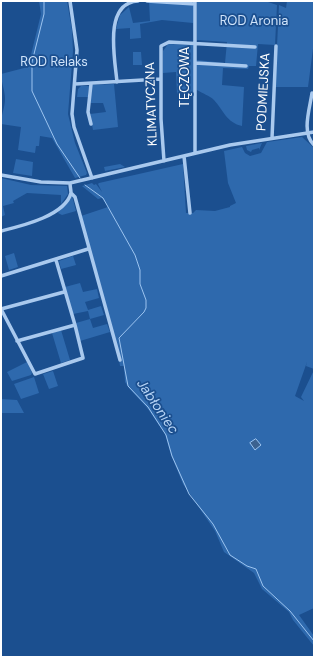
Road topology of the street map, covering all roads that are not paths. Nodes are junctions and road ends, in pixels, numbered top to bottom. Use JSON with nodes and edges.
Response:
{"nodes":[{"id":1,"x":70,"y":1,"type":"edge"},
{"id":2,"x":138,"y":1,"type":"edge"},
{"id":3,"x":147,"y":1,"type":"edge"},
{"id":4,"x":195,"y":3,"type":"edge"},
{"id":5,"x":196,"y":43,"type":"junction"},
{"id":6,"x":276,"y":46,"type":"dead end"},
{"id":7,"x":255,"y":47,"type":"dead end"},
{"id":8,"x":195,"y":63,"type":"junction"},
{"id":9,"x":246,"y":66,"type":"dead end"},
{"id":10,"x":160,"y":79,"type":"junction"},
{"id":11,"x":117,"y":82,"type":"junction"},
{"id":12,"x":75,"y":84,"type":"junction"},
{"id":13,"x":91,"y":84,"type":"junction"},
{"id":14,"x":312,"y":93,"type":"dead end"},
{"id":15,"x":91,"y":124,"type":"dead end"},
{"id":16,"x":314,"y":132,"type":"edge"},
{"id":17,"x":308,"y":133,"type":"junction"},
{"id":18,"x":272,"y":138,"type":"junction"},
{"id":19,"x":314,"y":145,"type":"edge"},
{"id":20,"x":195,"y":152,"type":"junction"},
{"id":21,"x":184,"y":156,"type":"junction"},
{"id":22,"x":164,"y":161,"type":"junction"},
{"id":23,"x":1,"y":175,"type":"edge"},
{"id":24,"x":92,"y":178,"type":"junction"},
{"id":25,"x":70,"y":183,"type":"junction"},
{"id":26,"x":70,"y":193,"type":"junction"},
{"id":27,"x":190,"y":213,"type":"dead end"},
{"id":28,"x":1,"y":232,"type":"edge"},
{"id":29,"x":88,"y":249,"type":"junction"},
{"id":30,"x":56,"y":260,"type":"junction"},
{"id":31,"x":1,"y":276,"type":"edge"},
{"id":32,"x":64,"y":292,"type":"junction"},
{"id":33,"x":1,"y":309,"type":"edge"},
{"id":34,"x":74,"y":325,"type":"junction"},
{"id":35,"x":17,"y":341,"type":"junction"},
{"id":36,"x":120,"y":360,"type":"dead end"}],
"edges":[{"from":1,"to":12,"type":"street"},
{"from":2,"to":11,"type":"street"},
{"from":3,"to":4,"type":"street"},
{"from":4,"to":5,"type":"street","name":"TĘCZOWA"},
{"from":5,"to":7,"type":"street","name":"KLIMATYCZNA"},
{"from":5,"to":8,"type":"street","name":"TĘCZOWA"},
{"from":5,"to":10,"type":"street","name":"KLIMATYCZNA"},
{"from":6,"to":18,"type":"street","name":"PODMIEJSKA"},
{"from":8,"to":9,"type":"street"},
{"from":8,"to":20,"type":"street","name":"TĘCZOWA"},
{"from":10,"to":11,"type":"street"},
{"from":10,"to":22,"type":"street","name":"KLIMATYCZNA"},
{"from":11,"to":13,"type":"street"},
{"from":12,"to":13,"type":"street"},
{"from":12,"to":24,"type":"street"},
{"from":13,"to":15,"type":"street"},
{"from":14,"to":17,"type":"street"},
{"from":16,"to":17,"type":"street"},
{"from":17,"to":18,"type":"street"},
{"from":17,"to":19,"type":"street"},
{"from":18,"to":20,"type":"street"},
{"from":20,"to":21,"type":"street"},
{"from":21,"to":22,"type":"street"},
{"from":21,"to":27,"type":"street"},
{"from":22,"to":24,"type":"street"},
{"from":23,"to":25,"type":"street"},
{"from":24,"to":25,"type":"street"},
{"from":25,"to":26,"type":"street"},
{"from":26,"to":28,"type":"street"},
{"from":26,"to":29,"type":"street"},
{"from":29,"to":30,"type":"street"},
{"from":29,"to":36,"type":"street"},
{"from":30,"to":31,"type":"street"},
{"from":30,"to":32,"type":"street"},
{"from":32,"to":33,"type":"street"},
{"from":32,"to":34,"type":"street"},
{"from":33,"to":35,"type":"street"},
{"from":34,"to":35,"type":"street"},
{"from":34,"to":35,"type":"street"}]}
